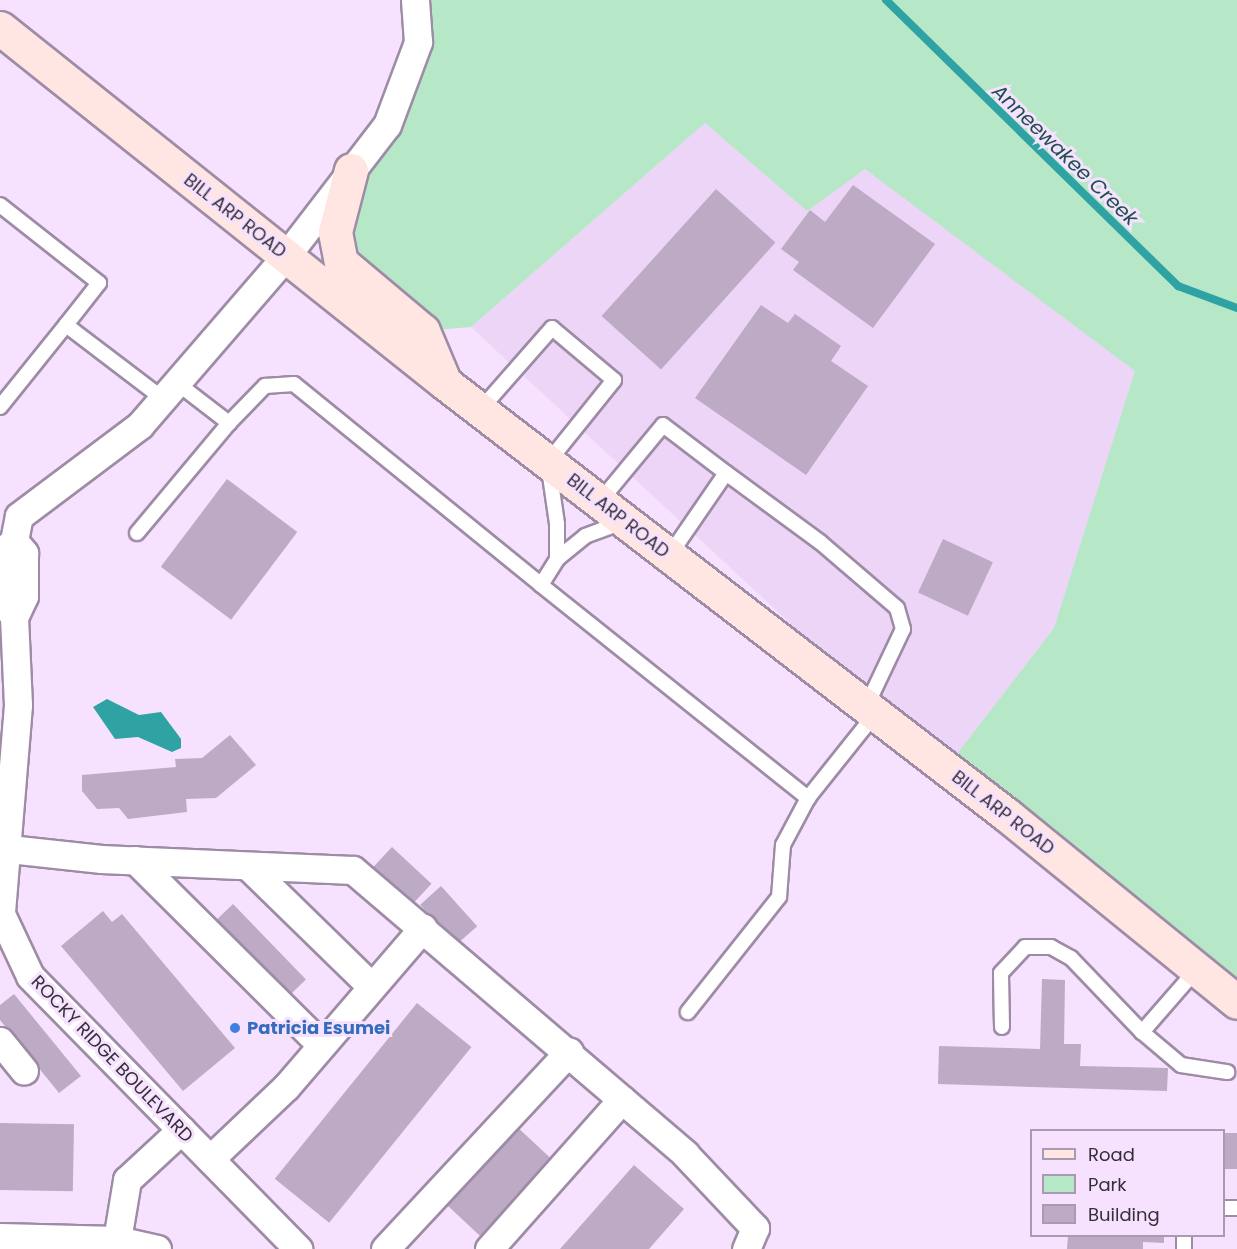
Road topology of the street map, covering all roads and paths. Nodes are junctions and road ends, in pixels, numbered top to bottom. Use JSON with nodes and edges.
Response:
{"nodes":[{"id":1,"x":415,"y":0,"type":"edge"},
{"id":2,"x":0,"y":28,"type":"edge"},
{"id":3,"x":351,"y":170,"type":"junction"},
{"id":4,"x":0,"y":206,"type":"edge"},
{"id":5,"x":286,"y":256,"type":"junction"},
{"id":6,"x":66,"y":325,"type":"junction"},
{"id":7,"x":445,"y":383,"type":"junction"},
{"id":8,"x":170,"y":391,"type":"junction"},
{"id":9,"x":0,"y":407,"type":"edge"},
{"id":10,"x":480,"y":410,"type":"junction"},
{"id":11,"x":230,"y":423,"type":"junction"},
{"id":12,"x":548,"y":462,"type":"junction"},
{"id":13,"x":726,"y":472,"type":"junction"},
{"id":14,"x":601,"y":500,"type":"junction"},
{"id":15,"x":627,"y":521,"type":"junction"},
{"id":16,"x":137,"y":533,"type":"dead end"},
{"id":17,"x":669,"y":556,"type":"junction"},
{"id":18,"x":557,"y":559,"type":"junction"},
{"id":19,"x":541,"y":585,"type":"junction"},
{"id":20,"x":871,"y":710,"type":"junction"},
{"id":21,"x":808,"y":798,"type":"junction"},
{"id":22,"x":4,"y":849,"type":"edge"},
{"id":23,"x":135,"y":861,"type":"junction"},
{"id":24,"x":250,"y":868,"type":"junction"},
{"id":25,"x":423,"y":928,"type":"junction"},
{"id":26,"x":1197,"y":969,"type":"junction"},
{"id":27,"x":371,"y":986,"type":"junction"},
{"id":28,"x":1237,"y":1002,"type":"edge"},
{"id":29,"x":688,"y":1012,"type":"dead end"},
{"id":30,"x":1002,"y":1027,"type":"dead end"},
{"id":31,"x":1142,"y":1032,"type":"junction"},
{"id":32,"x":0,"y":1041,"type":"edge"},
{"id":33,"x":321,"y":1045,"type":"junction"},
{"id":34,"x":568,"y":1052,"type":"junction"},
{"id":35,"x":0,"y":1071,"type":"edge"},
{"id":36,"x":1227,"y":1072,"type":"dead end"},
{"id":37,"x":622,"y":1099,"type":"junction"},
{"id":38,"x":181,"y":1130,"type":"junction"},
{"id":39,"x":210,"y":1159,"type":"junction"},
{"id":40,"x":0,"y":1237,"type":"edge"},
{"id":41,"x":117,"y":1240,"type":"junction"},
{"id":42,"x":157,"y":1249,"type":"edge"},
{"id":43,"x":298,"y":1249,"type":"edge"},
{"id":44,"x":385,"y":1249,"type":"edge"},
{"id":45,"x":489,"y":1249,"type":"edge"},
{"id":46,"x":746,"y":1249,"type":"edge"}],
"edges":[{"from":1,"to":3,"type":"street","name":"ROCKY RIDGE BOULEVARD"},
{"from":2,"to":5,"type":"main road","name":"BILL ARP ROAD"},
{"from":3,"to":5,"type":"street","name":"ROCKY RIDGE BOULEVARD"},
{"from":3,"to":7,"type":"main road"},
{"from":4,"to":6,"type":"lane"},
{"from":5,"to":7,"type":"main road","name":"BILL ARP ROAD"},
{"from":5,"to":8,"type":"street","name":"ROCKY RIDGE BOULEVARD"},
{"from":6,"to":8,"type":"lane"},
{"from":6,"to":9,"type":"lane"},
{"from":7,"to":10,"type":"main road","name":"BILL ARP ROAD"},
{"from":8,"to":11,"type":"lane"},
{"from":8,"to":22,"type":"street","name":"ROCKY RIDGE BOULEVARD"},
{"from":10,"to":12,"type":"main road","name":"BILL ARP ROAD"},
{"from":10,"to":12,"type":"lane"},
{"from":11,"to":16,"type":"lane"},
{"from":11,"to":19,"type":"lane"},
{"from":12,"to":14,"type":"main road","name":"BILL ARP ROAD"},
{"from":12,"to":18,"type":"lane"},
{"from":13,"to":14,"type":"lane"},
{"from":13,"to":17,"type":"lane"},
{"from":13,"to":20,"type":"lane"},
{"from":14,"to":15,"type":"main road","name":"BILL ARP ROAD"},
{"from":15,"to":17,"type":"main road","name":"BILL ARP ROAD"},
{"from":15,"to":18,"type":"lane"},
{"from":17,"to":20,"type":"main road","name":"BILL ARP ROAD"},
{"from":18,"to":19,"type":"lane"},
{"from":19,"to":21,"type":"lane"},
{"from":20,"to":21,"type":"lane"},
{"from":20,"to":26,"type":"main road","name":"BILL ARP ROAD"},
{"from":21,"to":29,"type":"lane"},
{"from":22,"to":23,"type":"street"},
{"from":22,"to":38,"type":"street","name":"ROCKY RIDGE BOULEVARD"},
{"from":23,"to":24,"type":"street"},
{"from":23,"to":33,"type":"street"},
{"from":24,"to":25,"type":"street"},
{"from":24,"to":27,"type":"street"},
{"from":25,"to":27,"type":"street"},
{"from":25,"to":34,"type":"street"},
{"from":26,"to":28,"type":"main road","name":"BILL ARP ROAD"},
{"from":26,"to":31,"type":"lane"},
{"from":27,"to":33,"type":"street"},
{"from":30,"to":31,"type":"lane"},
{"from":31,"to":36,"type":"lane"},
{"from":32,"to":35,"type":"street"},
{"from":33,"to":39,"type":"street"},
{"from":34,"to":37,"type":"street"},
{"from":34,"to":44,"type":"street"},
{"from":37,"to":45,"type":"street"},
{"from":37,"to":46,"type":"street"},
{"from":38,"to":39,"type":"street","name":"ROCKY RIDGE BOULEVARD"},
{"from":38,"to":41,"type":"street"},
{"from":39,"to":43,"type":"street","name":"ROCKY RIDGE BOULEVARD"},
{"from":40,"to":41,"type":"street"},
{"from":41,"to":42,"type":"street"}]}
